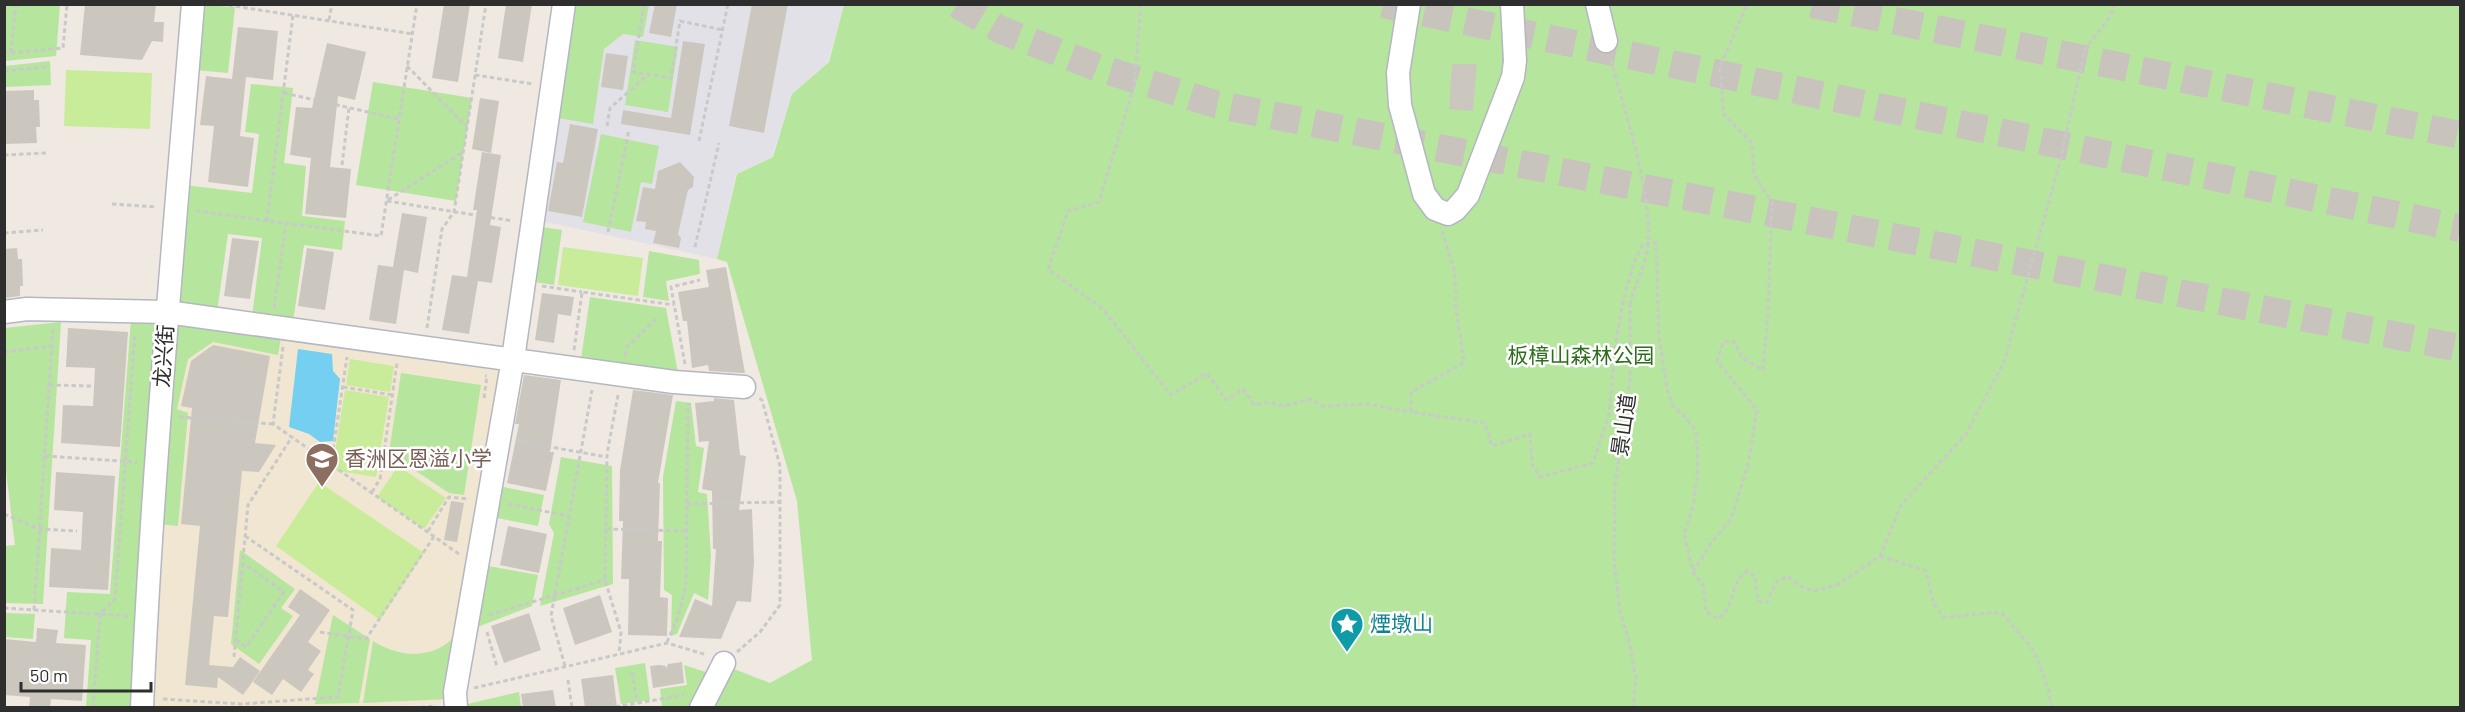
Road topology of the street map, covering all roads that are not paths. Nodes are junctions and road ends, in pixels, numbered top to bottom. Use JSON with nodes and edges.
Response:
{"nodes":[{"id":1,"x":193,"y":4,"type":"edge"},
{"id":2,"x":564,"y":4,"type":"edge"},
{"id":3,"x":1409,"y":4,"type":"edge"},
{"id":4,"x":1512,"y":4,"type":"edge"},
{"id":5,"x":1597,"y":4,"type":"edge"},
{"id":6,"x":1606,"y":41,"type":"road end"},
{"id":7,"x":4,"y":312,"type":"edge"},
{"id":8,"x":167,"y":312,"type":"junction"},
{"id":9,"x":513,"y":359,"type":"junction"},
{"id":10,"x":744,"y":387,"type":"road end"},
{"id":11,"x":724,"y":663,"type":"road end"},
{"id":12,"x":705,"y":699,"type":"edge"},
{"id":13,"x":455,"y":700,"type":"edge"},
{"id":14,"x":152,"y":703,"type":"edge"}],
"edges":[{"from":1,"to":8,"type":"street","name":"龙兴街"},
{"from":2,"to":9,"type":"street"},
{"from":3,"to":4,"type":"street"},
{"from":5,"to":6,"type":"street"},
{"from":7,"to":8,"type":"street"},
{"from":8,"to":9,"type":"street"},
{"from":8,"to":14,"type":"street","name":"龙兴街"},
{"from":9,"to":10,"type":"street"},
{"from":9,"to":13,"type":"street"},
{"from":11,"to":12,"type":"street"}]}
